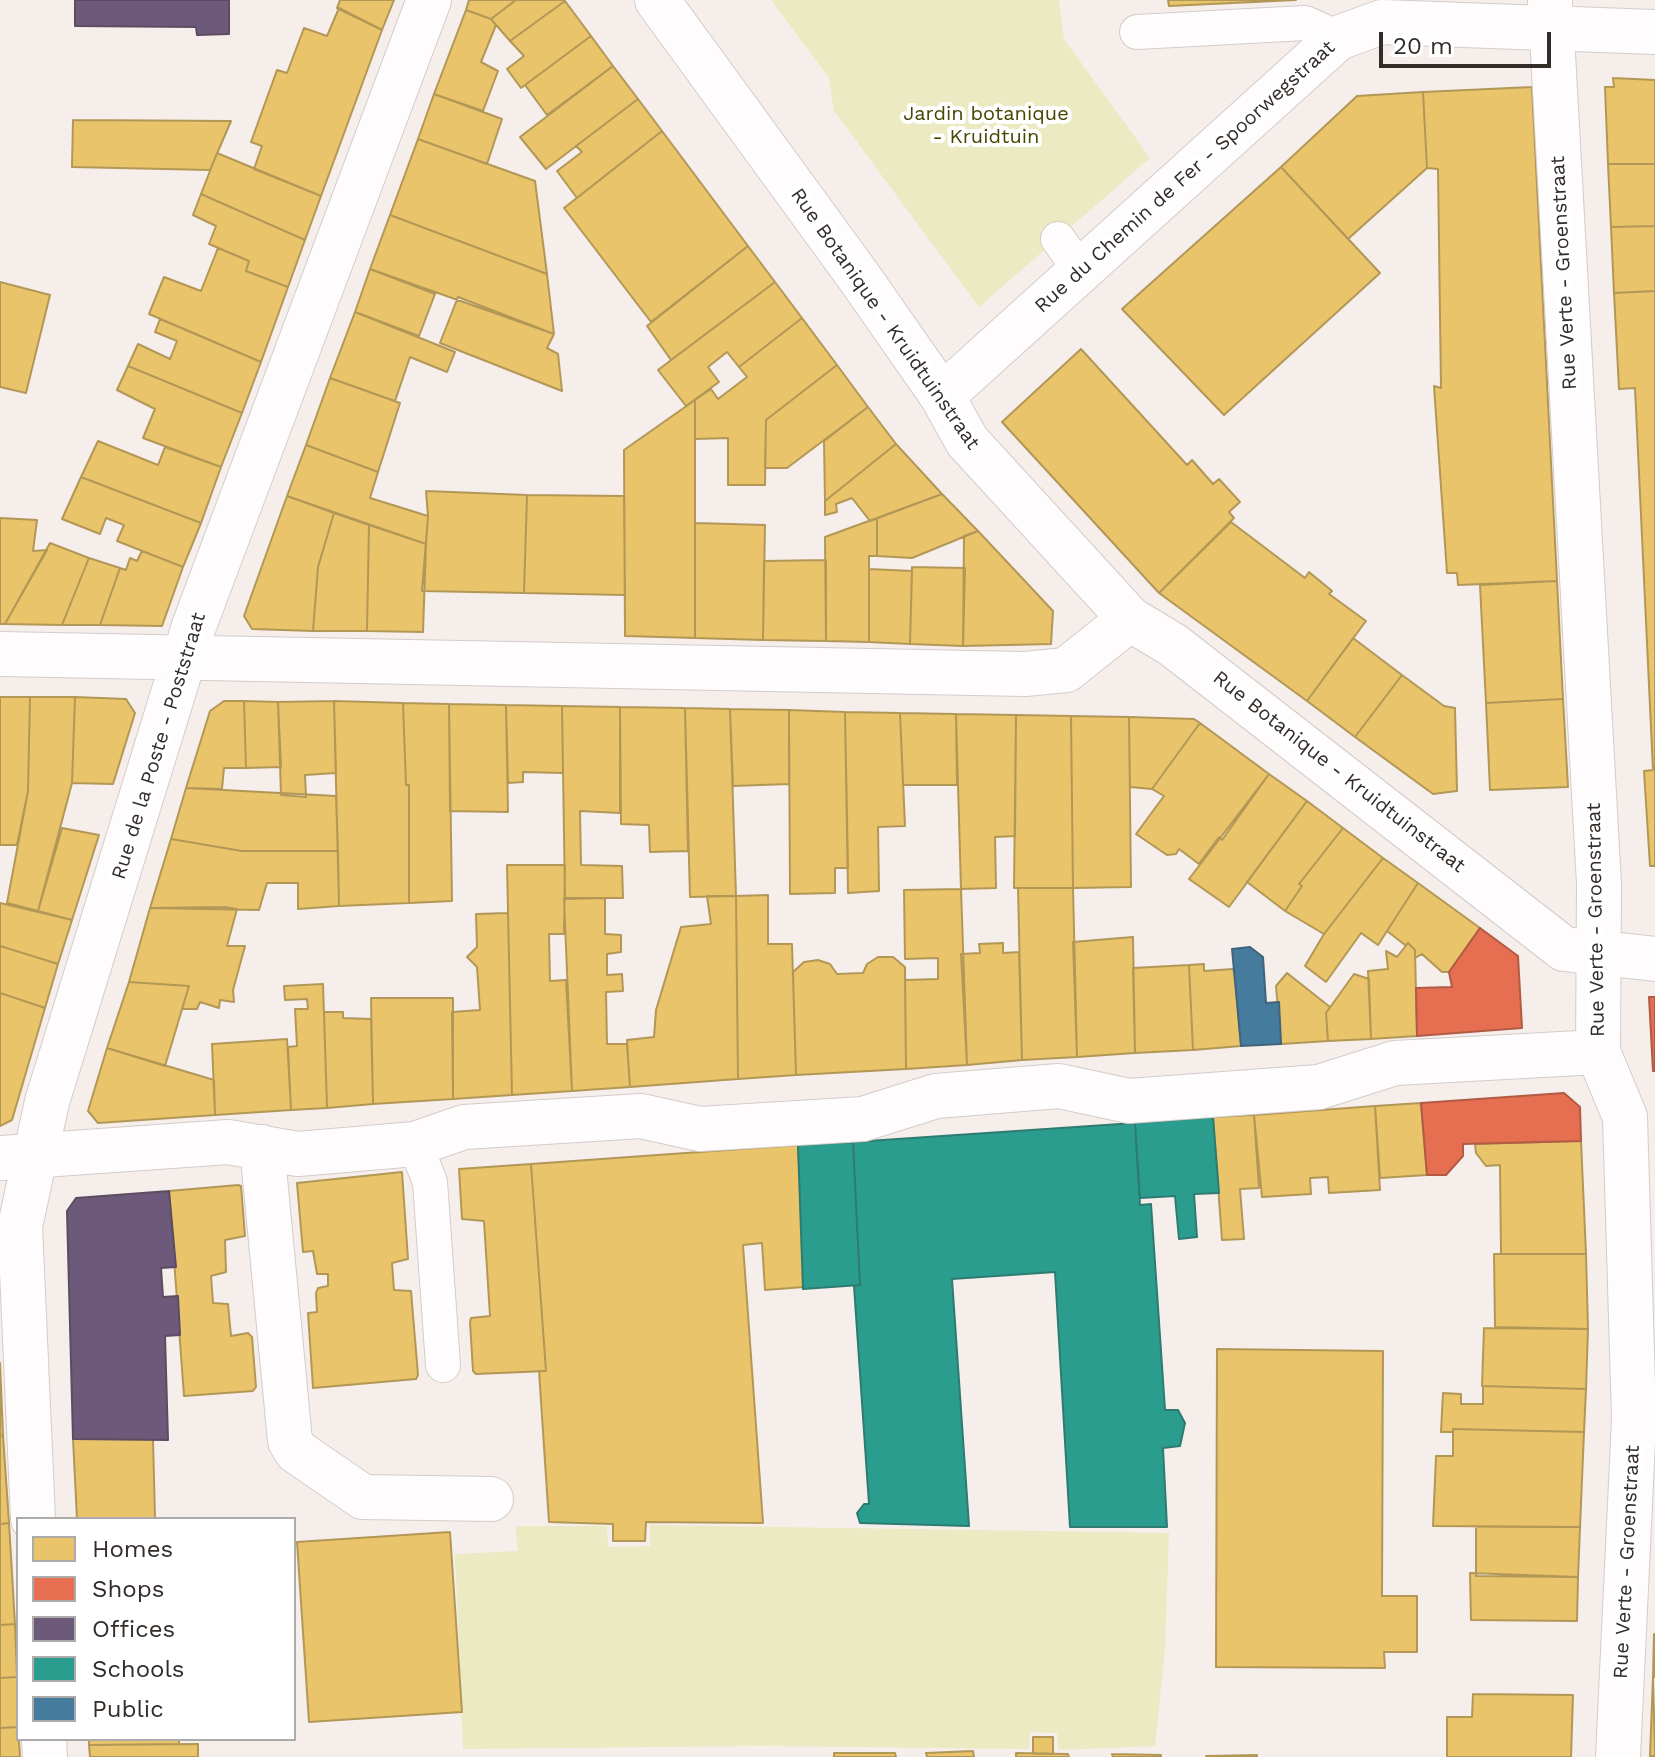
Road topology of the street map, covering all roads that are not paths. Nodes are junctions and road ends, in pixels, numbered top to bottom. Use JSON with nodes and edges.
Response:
{"nodes":[{"id":1,"x":429,"y":0,"type":"edge"},
{"id":2,"x":657,"y":0,"type":"edge"},
{"id":3,"x":1551,"y":15,"type":"edge"},
{"id":4,"x":1137,"y":32,"type":"dead end"},
{"id":5,"x":1655,"y":32,"type":"edge"},
{"id":6,"x":1338,"y":38,"type":"junction"},
{"id":7,"x":942,"y":396,"type":"junction"},
{"id":8,"x":1130,"y":619,"type":"junction"},
{"id":9,"x":0,"y":654,"type":"edge"},
{"id":10,"x":186,"y":655,"type":"junction"},
{"id":11,"x":1598,"y":955,"type":"junction"},
{"id":12,"x":1655,"y":959,"type":"edge"},
{"id":13,"x":1598,"y":1052,"type":"junction"},
{"id":14,"x":415,"y":1144,"type":"junction"},
{"id":15,"x":262,"y":1147,"type":"junction"},
{"id":16,"x":18,"y":1156,"type":"edge"},
{"id":17,"x":443,"y":1365,"type":"dead end"},
{"id":18,"x":491,"y":1499,"type":"dead end"},
{"id":19,"x":33,"y":1517,"type":"edge"},
{"id":20,"x":1618,"y":1757,"type":"edge"}],
"edges":[{"from":1,"to":10,"type":"street","name":"Rue de la Poste - Poststraat"},
{"from":2,"to":7,"type":"street","name":"Rue Botanique - Kruidtuinstraat"},
{"from":3,"to":5,"type":"street","name":"Rue du Chemin de Fer - Spoorwegstraat"},
{"from":3,"to":6,"type":"street","name":"Rue du Chemin de Fer - Spoorwegstraat"},
{"from":3,"to":11,"type":"street","name":"Rue Verte - Groenstraat"},
{"from":4,"to":6,"type":"lane"},
{"from":6,"to":7,"type":"street","name":"Rue du Chemin de Fer - Spoorwegstraat"},
{"from":7,"to":8,"type":"street","name":"Rue Botanique - Kruidtuinstraat"},
{"from":8,"to":10,"type":"street"},
{"from":8,"to":11,"type":"street","name":"Rue Botanique - Kruidtuinstraat"},
{"from":9,"to":10,"type":"street"},
{"from":10,"to":16,"type":"street","name":"Rue de la Poste - Poststraat"},
{"from":11,"to":12,"type":"street","name":"Rue Botanique - Kruidtuinstraat"},
{"from":11,"to":13,"type":"street","name":"Rue Verte - Groenstraat"},
{"from":13,"to":14,"type":"street"},
{"from":13,"to":20,"type":"street","name":"Rue Verte - Groenstraat"},
{"from":14,"to":15,"type":"street"},
{"from":14,"to":17,"type":"lane"},
{"from":15,"to":16,"type":"street"},
{"from":15,"to":18,"type":"street"},
{"from":16,"to":19,"type":"street","name":"Rue de la Poste - Poststraat"}]}
